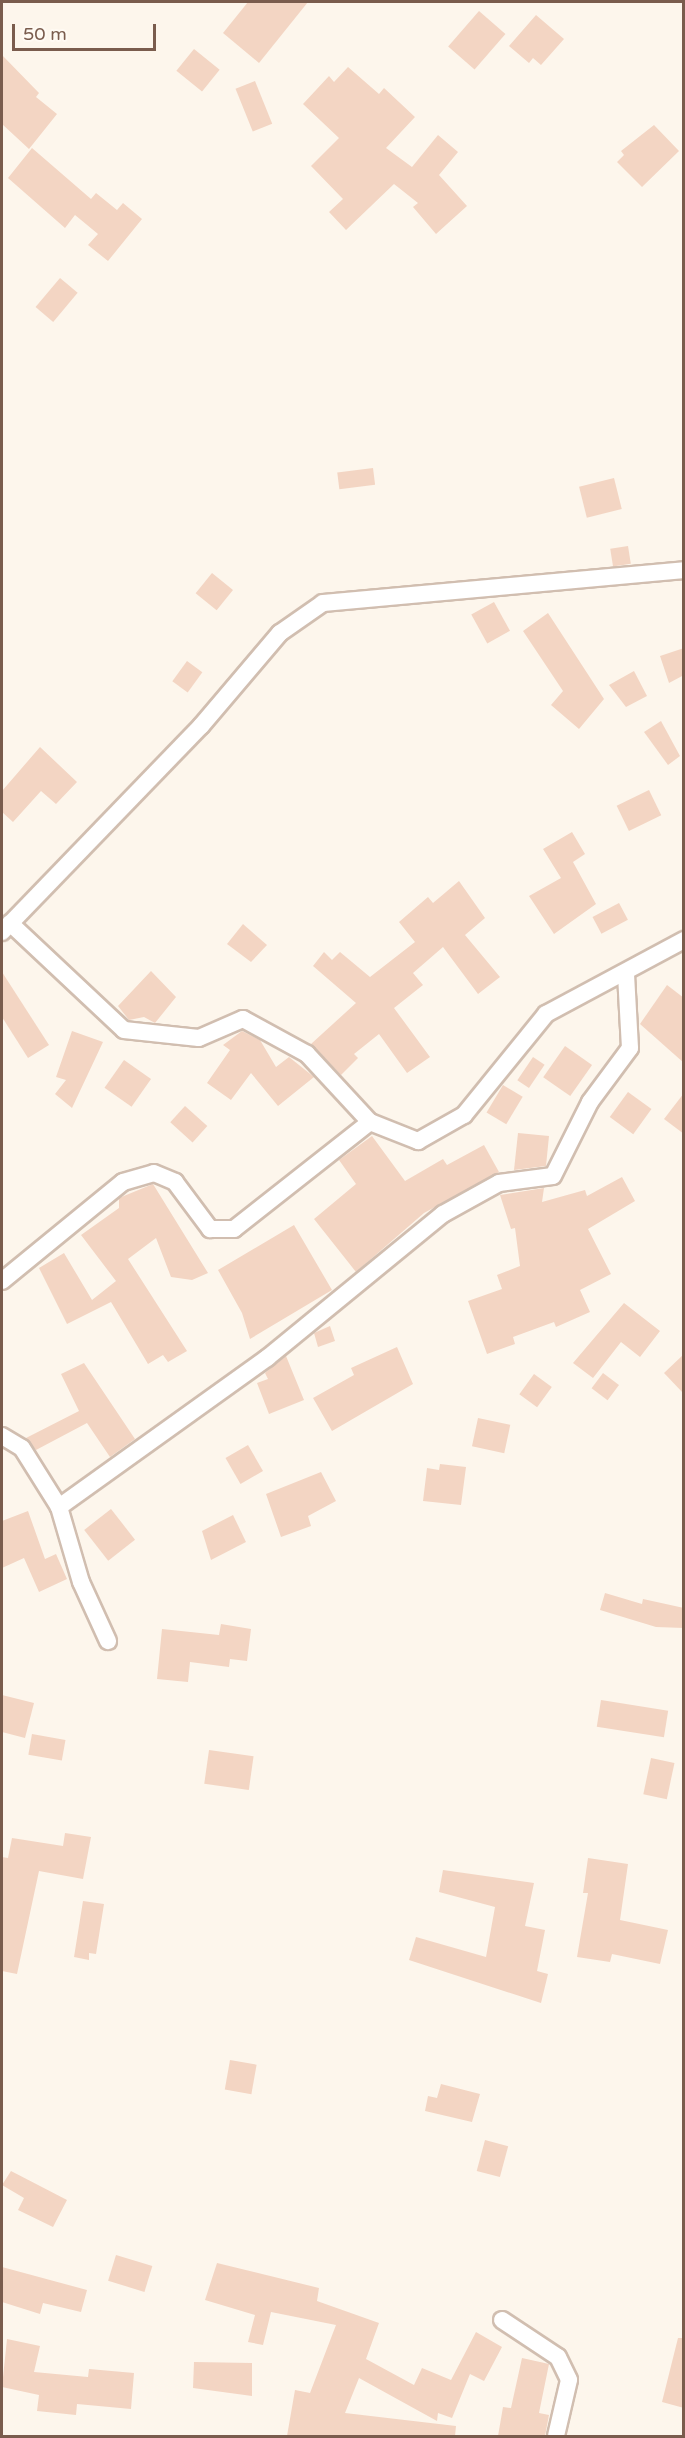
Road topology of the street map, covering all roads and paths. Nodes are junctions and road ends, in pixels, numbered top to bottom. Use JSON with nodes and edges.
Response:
{"nodes":[{"id":1,"x":684,"y":570,"type":"edge"},
{"id":2,"x":6,"y":927,"type":"edge"},
{"id":3,"x":684,"y":940,"type":"edge"},
{"id":4,"x":626,"y":975,"type":"junction"},
{"id":5,"x":370,"y":1122,"type":"junction"},
{"id":6,"x":2,"y":1281,"type":"edge"},
{"id":7,"x":2,"y":1436,"type":"edge"},
{"id":8,"x":59,"y":1507,"type":"junction"},
{"id":9,"x":108,"y":1641,"type":"dead end"},
{"id":10,"x":502,"y":2320,"type":"dead end"},
{"id":11,"x":556,"y":2436,"type":"edge"}],
"edges":[{"from":1,"to":2,"type":"street"},
{"from":2,"to":5,"type":"street"},
{"from":3,"to":4,"type":"street"},
{"from":4,"to":5,"type":"street"},
{"from":4,"to":8,"type":"street"},
{"from":5,"to":6,"type":"street"},
{"from":7,"to":8,"type":"street"},
{"from":8,"to":9,"type":"street"},
{"from":10,"to":11,"type":"street"}]}
